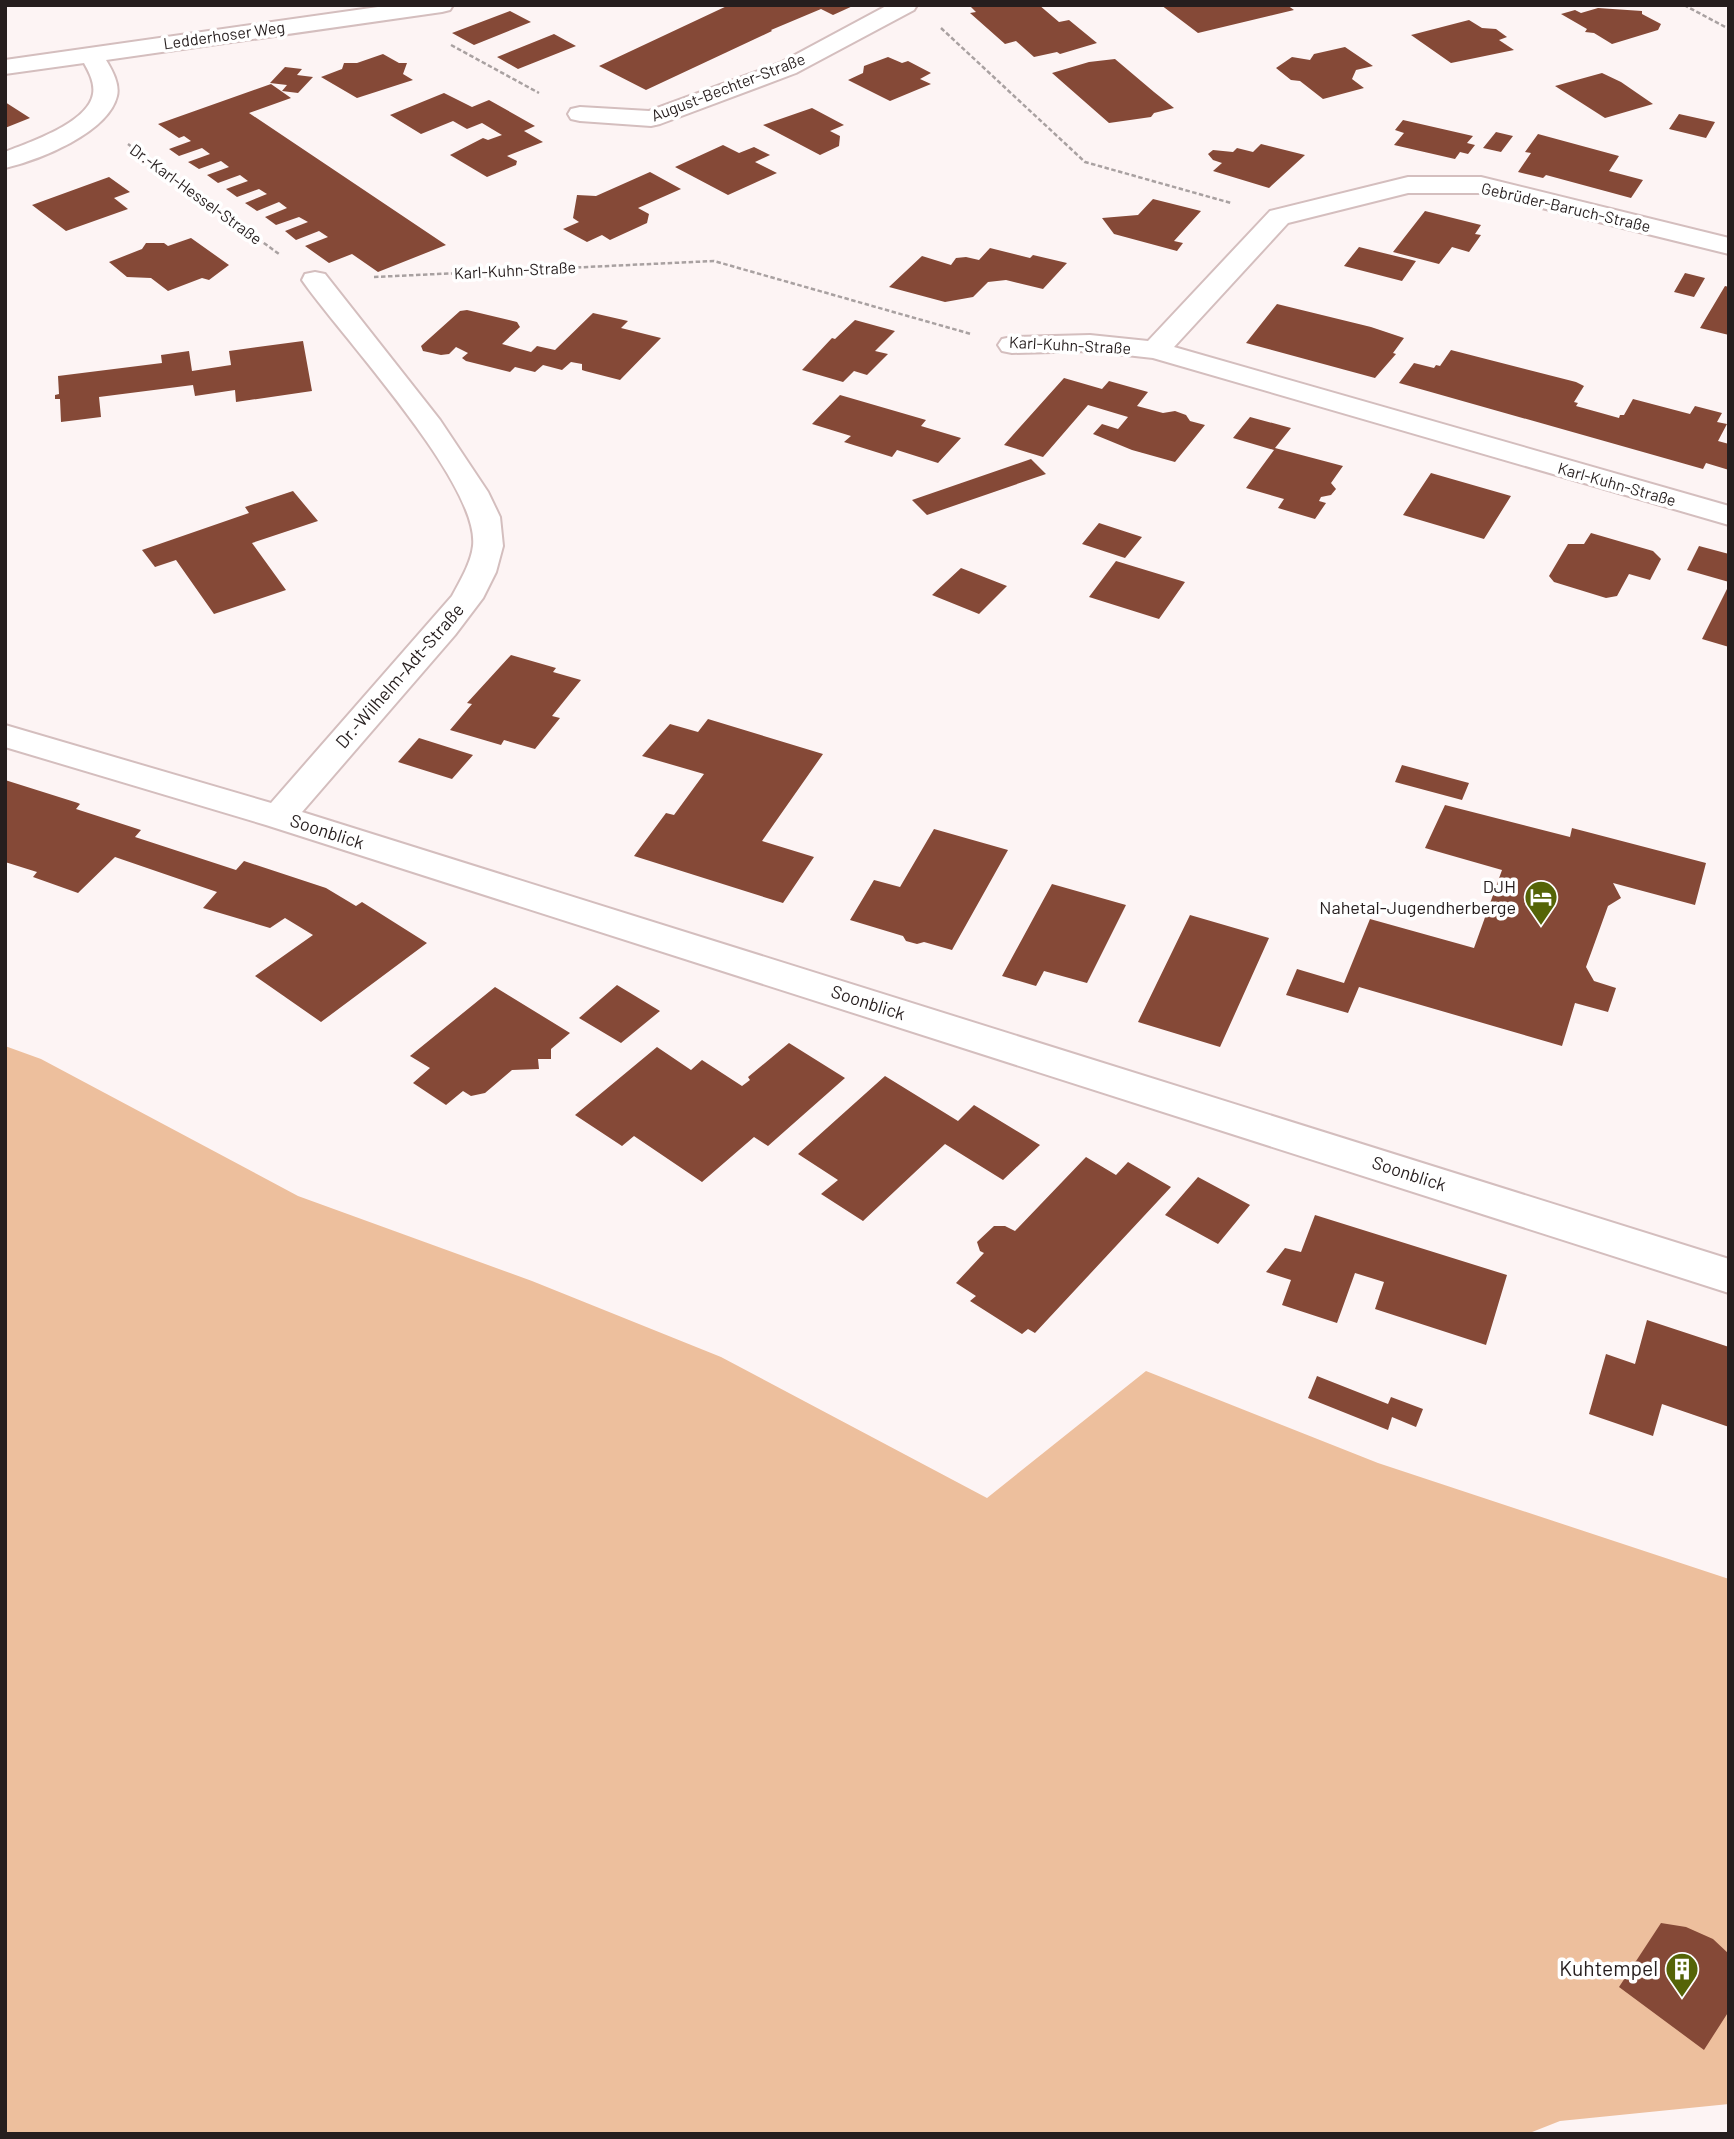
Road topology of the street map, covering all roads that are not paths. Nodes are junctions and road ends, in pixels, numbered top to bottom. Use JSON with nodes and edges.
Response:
{"nodes":[{"id":1,"x":442,"y":5,"type":"edge"},
{"id":2,"x":906,"y":5,"type":"edge"},
{"id":3,"x":92,"y":54,"type":"junction"},
{"id":4,"x":5,"y":67,"type":"edge"},
{"id":5,"x":580,"y":114,"type":"road end"},
{"id":6,"x":5,"y":161,"type":"edge"},
{"id":7,"x":1729,"y":246,"type":"edge"},
{"id":8,"x":315,"y":281,"type":"road end"},
{"id":9,"x":1012,"y":345,"type":"road end"},
{"id":10,"x":1155,"y":350,"type":"junction"},
{"id":11,"x":1729,"y":516,"type":"edge"},
{"id":12,"x":5,"y":736,"type":"edge"},
{"id":13,"x":278,"y":817,"type":"junction"},
{"id":14,"x":1729,"y":1276,"type":"edge"}],
"edges":[{"from":1,"to":3,"type":"street","name":"Ledderhoser Weg"},
{"from":2,"to":5,"type":"street","name":"August-Bechter-Straße"},
{"from":3,"to":4,"type":"street","name":"Ledderhoser Weg"},
{"from":3,"to":6,"type":"street"},
{"from":7,"to":10,"type":"street","name":"Gebrüder-Baruch-Straße"},
{"from":8,"to":13,"type":"street","name":"Dr.-Wilhelm-Adt-Straße"},
{"from":9,"to":10,"type":"street","name":"Karl-Kuhn-Straße"},
{"from":10,"to":11,"type":"street","name":"Karl-Kuhn-Straße"},
{"from":12,"to":13,"type":"street","name":"Soonblick"},
{"from":13,"to":14,"type":"street","name":"Soonblick"}]}
